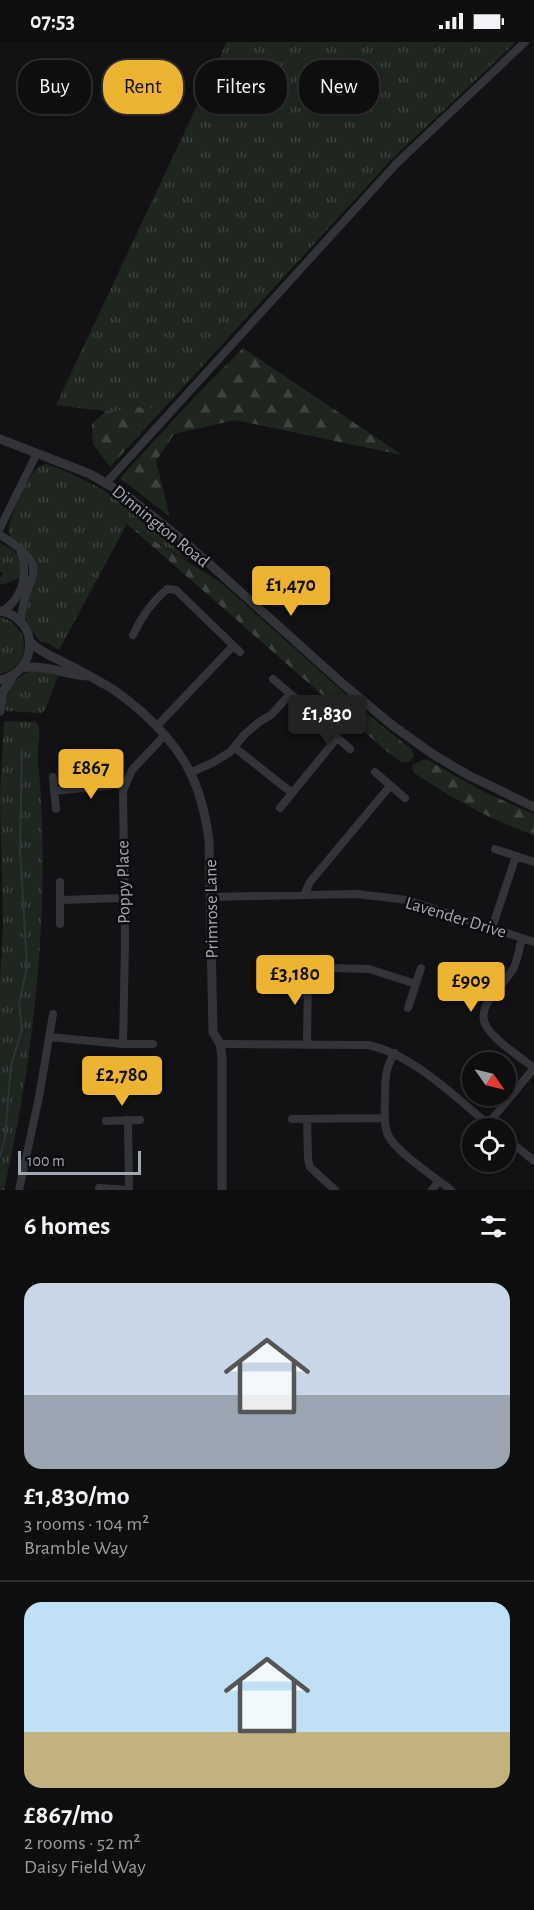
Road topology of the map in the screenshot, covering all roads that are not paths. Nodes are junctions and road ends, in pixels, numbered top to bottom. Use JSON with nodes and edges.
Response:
{"nodes":[{"id":1,"x":525,"y":42,"type":"edge"},
{"id":2,"x":0,"y":439,"type":"edge"},
{"id":3,"x":37,"y":453,"type":"junction"},
{"id":4,"x":107,"y":482,"type":"junction"},
{"id":5,"x":0,"y":528,"type":"edge"},
{"id":6,"x":0,"y":536,"type":"edge"},
{"id":7,"x":20,"y":549,"type":"junction"},
{"id":8,"x":1,"y":611,"type":"edge"},
{"id":9,"x":21,"y":622,"type":"junction"},
{"id":10,"x":133,"y":634,"type":"dead end"},
{"id":11,"x":30,"y":642,"type":"junction"},
{"id":12,"x":233,"y":646,"type":"junction"},
{"id":13,"x":240,"y":652,"type":"dead end"},
{"id":14,"x":22,"y":668,"type":"junction"},
{"id":15,"x":13,"y":676,"type":"junction"},
{"id":16,"x":88,"y":677,"type":"junction"},
{"id":17,"x":273,"y":679,"type":"dead end"},
{"id":18,"x":0,"y":680,"type":"edge"},
{"id":19,"x":290,"y":694,"type":"junction"},
{"id":20,"x":301,"y":703,"type":"dead end"},
{"id":21,"x":0,"y":711,"type":"edge"},
{"id":22,"x":321,"y":723,"type":"dead end"},
{"id":23,"x":157,"y":726,"type":"junction"},
{"id":24,"x":165,"y":735,"type":"junction"},
{"id":25,"x":337,"y":738,"type":"junction"},
{"id":26,"x":234,"y":747,"type":"junction"},
{"id":27,"x":350,"y":749,"type":"dead end"},
{"id":28,"x":192,"y":772,"type":"junction"},
{"id":29,"x":375,"y":772,"type":"dead end"},
{"id":30,"x":53,"y":777,"type":"dead end"},
{"id":31,"x":125,"y":784,"type":"junction"},
{"id":32,"x":390,"y":786,"type":"junction"},
{"id":33,"x":54,"y":791,"type":"junction"},
{"id":34,"x":292,"y":794,"type":"junction"},
{"id":35,"x":405,"y":798,"type":"dead end"},
{"id":36,"x":534,"y":807,"type":"edge"},
{"id":37,"x":280,"y":808,"type":"dead end"},
{"id":38,"x":56,"y":809,"type":"dead end"},
{"id":39,"x":495,"y":849,"type":"dead end"},
{"id":40,"x":516,"y":856,"type":"junction"},
{"id":41,"x":534,"y":862,"type":"edge"},
{"id":42,"x":60,"y":882,"type":"dead end"},
{"id":43,"x":304,"y":896,"type":"junction"},
{"id":44,"x":210,"y":897,"type":"junction"},
{"id":45,"x":123,"y":898,"type":"junction"},
{"id":46,"x":61,"y":900,"type":"junction"},
{"id":47,"x":60,"y":924,"type":"dead end"},
{"id":48,"x":492,"y":928,"type":"junction"},
{"id":49,"x":522,"y":938,"type":"junction"},
{"id":50,"x":534,"y":942,"type":"edge"},
{"id":51,"x":292,"y":967,"type":"dead end"},
{"id":52,"x":308,"y":967,"type":"junction"},
{"id":53,"x":421,"y":968,"type":"dead end"},
{"id":54,"x":416,"y":984,"type":"junction"},
{"id":55,"x":408,"y":1008,"type":"dead end"},
{"id":56,"x":53,"y":1014,"type":"dead end"},
{"id":57,"x":49,"y":1036,"type":"junction"},
{"id":58,"x":123,"y":1044,"type":"junction"},
{"id":59,"x":153,"y":1044,"type":"dead end"},
{"id":60,"x":220,"y":1044,"type":"junction"},
{"id":61,"x":307,"y":1045,"type":"junction"},
{"id":62,"x":395,"y":1053,"type":"junction"},
{"id":63,"x":534,"y":1068,"type":"edge"},
{"id":64,"x":385,"y":1118,"type":"junction"},
{"id":65,"x":481,"y":1118,"type":"edge"},
{"id":66,"x":497,"y":1118,"type":"edge"},
{"id":67,"x":292,"y":1119,"type":"dead end"},
{"id":68,"x":307,"y":1119,"type":"junction"},
{"id":69,"x":128,"y":1120,"type":"junction"},
{"id":70,"x":140,"y":1120,"type":"dead end"},
{"id":71,"x":106,"y":1121,"type":"dead end"},
{"id":72,"x":516,"y":1146,"type":"edge"},
{"id":73,"x":534,"y":1161,"type":"edge"},
{"id":74,"x":439,"y":1181,"type":"junction"},
{"id":75,"x":99,"y":1188,"type":"dead end"},
{"id":76,"x":19,"y":1190,"type":"edge"},
{"id":77,"x":129,"y":1190,"type":"edge"},
{"id":78,"x":222,"y":1190,"type":"edge"},
{"id":79,"x":336,"y":1190,"type":"edge"},
{"id":80,"x":432,"y":1190,"type":"edge"},
{"id":81,"x":451,"y":1190,"type":"edge"}],
"edges":[{"from":1,"to":4,"type":"street"},
{"from":2,"to":3,"type":"street","name":"Dinnington Road"},
{"from":3,"to":4,"type":"street","name":"Dinnington Road"},
{"from":3,"to":5,"type":"street"},
{"from":4,"to":36,"type":"street","name":"Dinnington Road"},
{"from":6,"to":7,"type":"street"},
{"from":7,"to":8,"type":"street"},
{"from":7,"to":9,"type":"street"},
{"from":8,"to":9,"type":"street"},
{"from":9,"to":11,"type":"street"},
{"from":10,"to":12,"type":"street"},
{"from":11,"to":14,"type":"street"},
{"from":11,"to":16,"type":"street","name":"Primrose Lane"},
{"from":12,"to":13,"type":"street"},
{"from":12,"to":23,"type":"street"},
{"from":14,"to":15,"type":"street"},
{"from":14,"to":16,"type":"street","name":"Primrose Lane"},
{"from":15,"to":18,"type":"street"},
{"from":15,"to":21,"type":"street"},
{"from":16,"to":23,"type":"street","name":"Primrose Lane"},
{"from":17,"to":19,"type":"street"},
{"from":19,"to":20,"type":"street"},
{"from":19,"to":26,"type":"street"},
{"from":22,"to":25,"type":"street"},
{"from":23,"to":24,"type":"street","name":"Primrose Lane"},
{"from":24,"to":28,"type":"street","name":"Primrose Lane"},
{"from":24,"to":31,"type":"street"},
{"from":25,"to":27,"type":"street"},
{"from":25,"to":34,"type":"street"},
{"from":26,"to":28,"type":"street"},
{"from":26,"to":34,"type":"street"},
{"from":28,"to":44,"type":"street","name":"Primrose Lane"},
{"from":29,"to":32,"type":"street"},
{"from":30,"to":33,"type":"street"},
{"from":31,"to":33,"type":"street"},
{"from":31,"to":45,"type":"street","name":"Poppy Place"},
{"from":32,"to":35,"type":"street"},
{"from":32,"to":43,"type":"street"},
{"from":33,"to":38,"type":"street"},
{"from":34,"to":37,"type":"street"},
{"from":39,"to":40,"type":"street"},
{"from":40,"to":41,"type":"street"},
{"from":40,"to":48,"type":"street"},
{"from":42,"to":46,"type":"street"},
{"from":43,"to":44,"type":"street","name":"Lavender Drive"},
{"from":43,"to":48,"type":"street","name":"Lavender Drive"},
{"from":44,"to":60,"type":"street","name":"Primrose Lane"},
{"from":45,"to":46,"type":"street"},
{"from":45,"to":58,"type":"street","name":"Poppy Place"},
{"from":46,"to":47,"type":"street"},
{"from":48,"to":49,"type":"street","name":"Lavender Drive"},
{"from":49,"to":50,"type":"street","name":"Lavender Drive"},
{"from":49,"to":63,"type":"street"},
{"from":51,"to":52,"type":"street"},
{"from":52,"to":54,"type":"street"},
{"from":52,"to":61,"type":"street"},
{"from":53,"to":54,"type":"street"},
{"from":54,"to":55,"type":"street"},
{"from":56,"to":57,"type":"street"},
{"from":57,"to":58,"type":"street"},
{"from":57,"to":76,"type":"street"},
{"from":58,"to":59,"type":"street"},
{"from":60,"to":61,"type":"street"},
{"from":60,"to":78,"type":"street","name":"Primrose Lane"},
{"from":61,"to":62,"type":"street"},
{"from":62,"to":64,"type":"street"},
{"from":62,"to":65,"type":"street"},
{"from":63,"to":66,"type":"street"},
{"from":64,"to":68,"type":"street"},
{"from":64,"to":74,"type":"street"},
{"from":67,"to":68,"type":"street"},
{"from":68,"to":79,"type":"street"},
{"from":69,"to":70,"type":"street"},
{"from":69,"to":71,"type":"street"},
{"from":69,"to":77,"type":"street"},
{"from":72,"to":73,"type":"street"},
{"from":74,"to":80,"type":"street"},
{"from":74,"to":81,"type":"street"},
{"from":75,"to":77,"type":"street"}]}
